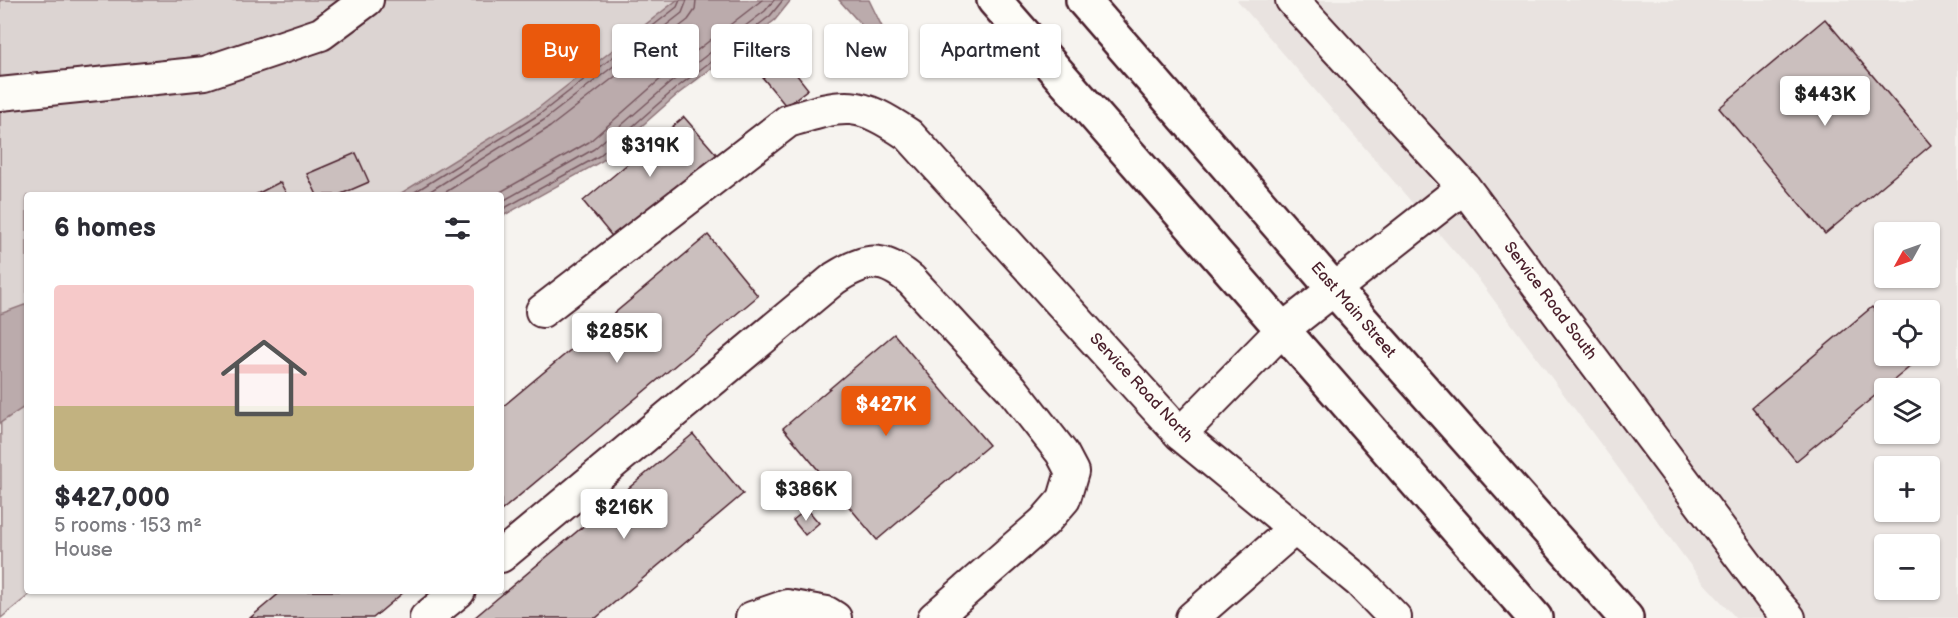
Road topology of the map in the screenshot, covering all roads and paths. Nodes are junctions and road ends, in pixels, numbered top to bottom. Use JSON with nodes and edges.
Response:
{"nodes":[{"id":1,"x":368,"y":0,"type":"edge"},
{"id":2,"x":994,"y":0,"type":"edge"},
{"id":3,"x":1083,"y":0,"type":"edge"},
{"id":4,"x":1292,"y":0,"type":"edge"},
{"id":5,"x":0,"y":94,"type":"edge"},
{"id":6,"x":1464,"y":187,"type":"junction"},
{"id":7,"x":1333,"y":288,"type":"junction"},
{"id":8,"x":542,"y":311,"type":"dead end"},
{"id":9,"x":1282,"y":330,"type":"junction"},
{"id":10,"x":1180,"y":434,"type":"junction"},
{"id":11,"x":1295,"y":528,"type":"junction"},
{"id":12,"x":504,"y":554,"type":"edge"},
{"id":13,"x":455,"y":594,"type":"edge"},
{"id":14,"x":426,"y":618,"type":"edge"},
{"id":15,"x":752,"y":618,"type":"edge"},
{"id":16,"x":835,"y":618,"type":"edge"},
{"id":17,"x":933,"y":618,"type":"edge"},
{"id":18,"x":1192,"y":618,"type":"edge"},
{"id":19,"x":1395,"y":618,"type":"edge"},
{"id":20,"x":1535,"y":618,"type":"edge"},
{"id":21,"x":1626,"y":618,"type":"edge"},
{"id":22,"x":1789,"y":618,"type":"edge"}],
"edges":[{"from":1,"to":5,"type":"lane"},
{"from":2,"to":9,"type":"main road"},
{"from":3,"to":7,"type":"main road","name":"East Main Street"},
{"from":4,"to":6,"type":"lane","name":"Service Road South"},
{"from":6,"to":7,"type":"lane"},
{"from":6,"to":22,"type":"lane","name":"Service Road South"},
{"from":7,"to":9,"type":"lane"},
{"from":7,"to":21,"type":"main road","name":"East Main Street"},
{"from":8,"to":10,"type":"lane","name":"Service Road North"},
{"from":9,"to":10,"type":"lane"},
{"from":9,"to":20,"type":"main road"},
{"from":10,"to":11,"type":"lane","name":"Service Road North"},
{"from":11,"to":18,"type":"lane"},
{"from":11,"to":19,"type":"lane","name":"Service Road North"},
{"from":12,"to":17,"type":"lane"},
{"from":13,"to":14,"type":"lane"},
{"from":15,"to":16,"type":"lane"}]}
